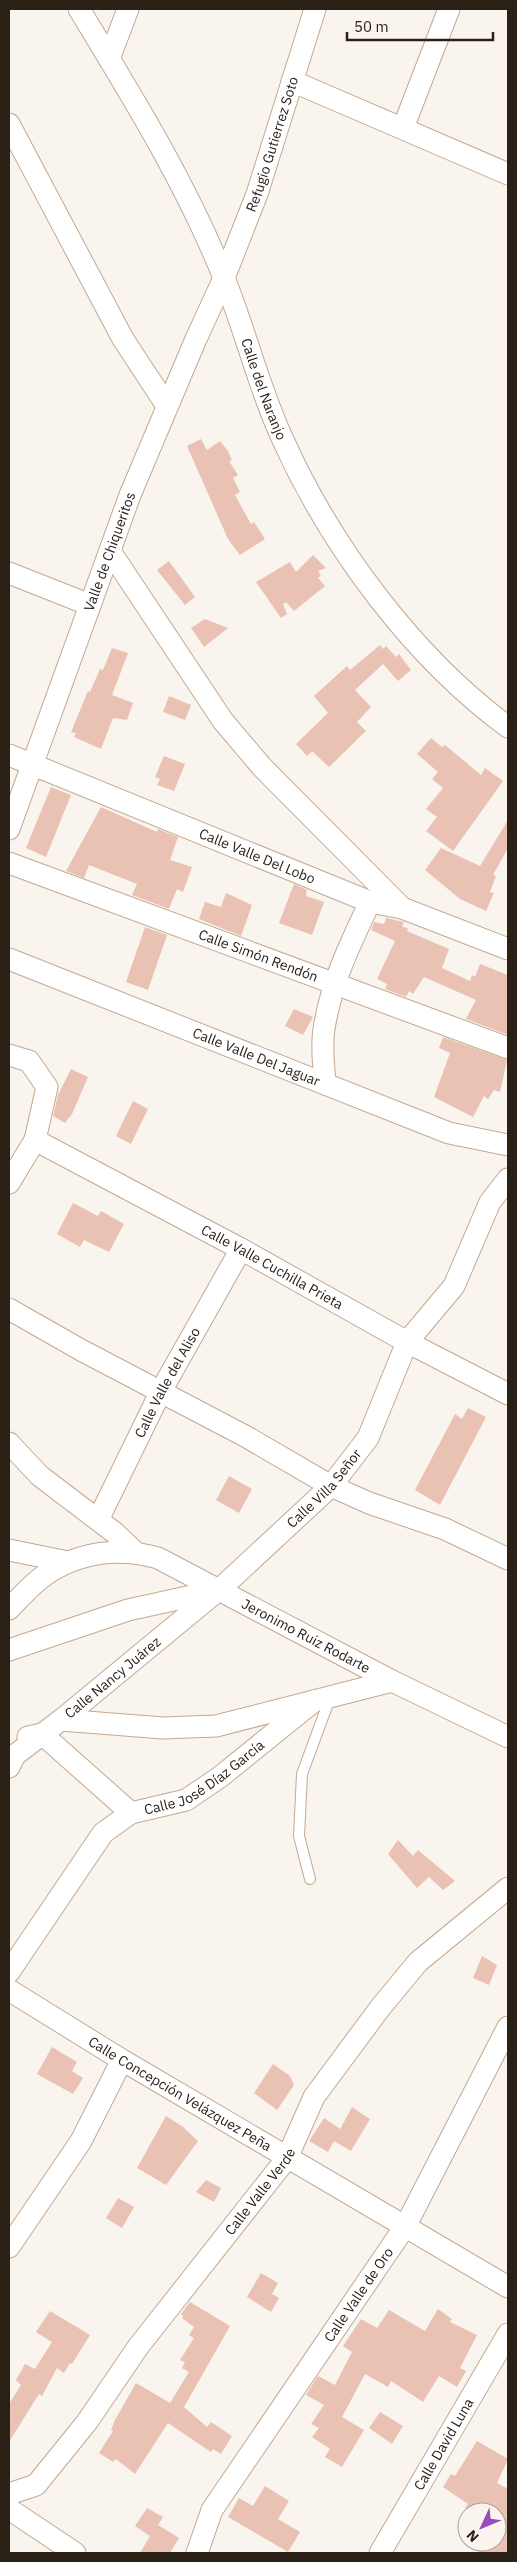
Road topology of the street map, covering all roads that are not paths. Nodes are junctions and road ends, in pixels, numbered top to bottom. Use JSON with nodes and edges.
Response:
{"nodes":[{"id":1,"x":79,"y":9,"type":"edge"},
{"id":2,"x":128,"y":9,"type":"edge"},
{"id":3,"x":315,"y":9,"type":"edge"},
{"id":4,"x":448,"y":9,"type":"edge"},
{"id":5,"x":109,"y":59,"type":"junction"},
{"id":6,"x":292,"y":81,"type":"junction"},
{"id":7,"x":9,"y":124,"type":"edge"},
{"id":8,"x":403,"y":128,"type":"junction"},
{"id":9,"x":508,"y":174,"type":"edge"},
{"id":10,"x":224,"y":278,"type":"junction"},
{"id":11,"x":167,"y":406,"type":"junction"},
{"id":12,"x":110,"y":551,"type":"junction"},
{"id":13,"x":9,"y":573,"type":"edge"},
{"id":14,"x":90,"y":605,"type":"junction"},
{"id":15,"x":508,"y":727,"type":"edge"},
{"id":16,"x":9,"y":755,"type":"edge"},
{"id":17,"x":31,"y":764,"type":"junction"},
{"id":18,"x":9,"y":829,"type":"edge"},
{"id":19,"x":9,"y":862,"type":"edge"},
{"id":20,"x":370,"y":902,"type":"junction"},
{"id":21,"x":402,"y":908,"type":"junction"},
{"id":22,"x":508,"y":949,"type":"edge"},
{"id":23,"x":9,"y":959,"type":"edge"},
{"id":24,"x":335,"y":984,"type":"junction"},
{"id":25,"x":508,"y":1048,"type":"edge"},
{"id":26,"x":9,"y":1055,"type":"edge"},
{"id":27,"x":325,"y":1084,"type":"junction"},
{"id":28,"x":35,"y":1140,"type":"junction"},
{"id":29,"x":508,"y":1145,"type":"edge"},
{"id":30,"x":508,"y":1179,"type":"edge"},
{"id":31,"x":9,"y":1183,"type":"edge"},
{"id":32,"x":241,"y":1248,"type":"junction"},
{"id":33,"x":9,"y":1309,"type":"edge"},
{"id":34,"x":407,"y":1342,"type":"junction"},
{"id":35,"x":161,"y":1391,"type":"junction"},
{"id":36,"x":508,"y":1394,"type":"edge"},
{"id":37,"x":9,"y":1443,"type":"edge"},
{"id":38,"x":331,"y":1486,"type":"junction"},
{"id":39,"x":98,"y":1520,"type":"junction"},
{"id":40,"x":9,"y":1550,"type":"edge"},
{"id":41,"x":134,"y":1551,"type":"junction"},
{"id":42,"x":508,"y":1559,"type":"edge"},
{"id":43,"x":68,"y":1562,"type":"junction"},
{"id":44,"x":219,"y":1590,"type":"junction"},
{"id":45,"x":9,"y":1609,"type":"edge"},
{"id":46,"x":9,"y":1650,"type":"edge"},
{"id":47,"x":392,"y":1681,"type":"junction"},
{"id":48,"x":322,"y":1699,"type":"junction"},
{"id":49,"x":61,"y":1720,"type":"junction"},
{"id":50,"x":42,"y":1734,"type":"junction"},
{"id":51,"x":508,"y":1737,"type":"edge"},
{"id":52,"x":9,"y":1741,"type":"edge"},
{"id":53,"x":9,"y":1767,"type":"edge"},
{"id":54,"x":131,"y":1812,"type":"junction"},
{"id":55,"x":310,"y":1879,"type":"dead end"},
{"id":56,"x":508,"y":1888,"type":"edge"},
{"id":57,"x":9,"y":1972,"type":"edge"},
{"id":58,"x":9,"y":1990,"type":"edge"},
{"id":59,"x":506,"y":2037,"type":"edge"},
{"id":60,"x":122,"y":2060,"type":"junction"},
{"id":61,"x":287,"y":2158,"type":"junction"},
{"id":62,"x":406,"y":2225,"type":"junction"},
{"id":63,"x":9,"y":2247,"type":"edge"},
{"id":64,"x":508,"y":2287,"type":"edge"},
{"id":65,"x":508,"y":2334,"type":"edge"},
{"id":66,"x":9,"y":2494,"type":"edge"},
{"id":67,"x":9,"y":2508,"type":"edge"},
{"id":68,"x":69,"y":2552,"type":"edge"},
{"id":69,"x":197,"y":2553,"type":"edge"},
{"id":70,"x":380,"y":2553,"type":"edge"}],
"edges":[{"from":1,"to":5,"type":"street","name":"Calle del Naranjo"},
{"from":2,"to":5,"type":"street"},
{"from":3,"to":6,"type":"street","name":"Refugio Gutierrez Soto"},
{"from":4,"to":8,"type":"street"},
{"from":5,"to":10,"type":"street","name":"Calle del Naranjo"},
{"from":6,"to":8,"type":"street"},
{"from":6,"to":10,"type":"street","name":"Refugio Gutierrez Soto"},
{"from":7,"to":11,"type":"street"},
{"from":8,"to":9,"type":"street"},
{"from":10,"to":11,"type":"street","name":"Valle de Chiqueritos"},
{"from":10,"to":15,"type":"street","name":"Calle del Naranjo"},
{"from":11,"to":12,"type":"street","name":"Valle de Chiqueritos"},
{"from":12,"to":14,"type":"street","name":"Valle de Chiqueritos"},
{"from":12,"to":21,"type":"street"},
{"from":13,"to":14,"type":"street"},
{"from":14,"to":17,"type":"street","name":"Valle de Chiqueritos"},
{"from":16,"to":17,"type":"street","name":"Calle Valle Del Lobo"},
{"from":17,"to":18,"type":"street","name":"Valle de Chiqueritos"},
{"from":17,"to":20,"type":"street","name":"Calle Valle Del Lobo"},
{"from":19,"to":24,"type":"street","name":"Calle Simón Rendón"},
{"from":20,"to":21,"type":"street","name":"Calle Valle Del Lobo"},
{"from":20,"to":24,"type":"street"},
{"from":21,"to":22,"type":"street","name":"Calle Valle Del Lobo"},
{"from":23,"to":27,"type":"street","name":"Calle Valle Del Jaguar"},
{"from":24,"to":25,"type":"street","name":"Calle Simón Rendón"},
{"from":24,"to":27,"type":"street"},
{"from":26,"to":28,"type":"street"},
{"from":27,"to":29,"type":"street","name":"Calle Valle Del Jaguar"},
{"from":28,"to":31,"type":"street"},
{"from":28,"to":32,"type":"street","name":"Calle Valle Cuchilla Prieta"},
{"from":30,"to":34,"type":"street","name":"Calle Villa Señor"},
{"from":32,"to":34,"type":"street","name":"Calle Valle Cuchilla Prieta"},
{"from":32,"to":35,"type":"street","name":"Calle Valle del Aliso"},
{"from":33,"to":35,"type":"street"},
{"from":34,"to":36,"type":"street","name":"Calle Valle Cuchilla Prieta"},
{"from":34,"to":38,"type":"street","name":"Calle Villa Señor"},
{"from":35,"to":38,"type":"street"},
{"from":35,"to":39,"type":"street","name":"Calle Valle del Aliso"},
{"from":37,"to":39,"type":"street"},
{"from":38,"to":42,"type":"street"},
{"from":38,"to":44,"type":"street","name":"Calle Villa Señor"},
{"from":39,"to":41,"type":"street"},
{"from":40,"to":43,"type":"street"},
{"from":41,"to":43,"type":"street","name":"Jeronimo Ruiz Rodarte"},
{"from":41,"to":44,"type":"street","name":"Jeronimo Ruiz Rodarte"},
{"from":43,"to":45,"type":"street"},
{"from":44,"to":46,"type":"street"},
{"from":44,"to":47,"type":"street","name":"Jeronimo Ruiz Rodarte"},
{"from":44,"to":49,"type":"street","name":"Calle Nancy Juárez"},
{"from":47,"to":48,"type":"street"},
{"from":47,"to":51,"type":"street","name":"Jeronimo Ruiz Rodarte"},
{"from":48,"to":49,"type":"street"},
{"from":48,"to":54,"type":"street","name":"Calle José Díaz García"},
{"from":48,"to":55,"type":"lane"},
{"from":49,"to":50,"type":"street","name":"Calle Nancy Juárez"},
{"from":50,"to":52,"type":"street"},
{"from":50,"to":53,"type":"street","name":"Calle Nancy Juárez"},
{"from":50,"to":54,"type":"street"},
{"from":54,"to":57,"type":"street","name":"Calle José Díaz García"},
{"from":56,"to":61,"type":"street","name":"Calle Valle Verde"},
{"from":58,"to":60,"type":"street","name":"Calle Concepción Velázquez Peña"},
{"from":59,"to":62,"type":"street","name":"Calle Valle de Oro"},
{"from":60,"to":61,"type":"street","name":"Calle Concepción Velázquez Peña"},
{"from":60,"to":63,"type":"street"},
{"from":61,"to":62,"type":"street","name":"Calle Concepción Velázquez Peña"},
{"from":61,"to":66,"type":"street","name":"Calle Valle Verde"},
{"from":62,"to":64,"type":"street","name":"Calle Concepción Velázquez Peña"},
{"from":62,"to":69,"type":"street","name":"Calle Valle de Oro"},
{"from":65,"to":70,"type":"street","name":"Calle David Luna"},
{"from":67,"to":68,"type":"street"}]}
